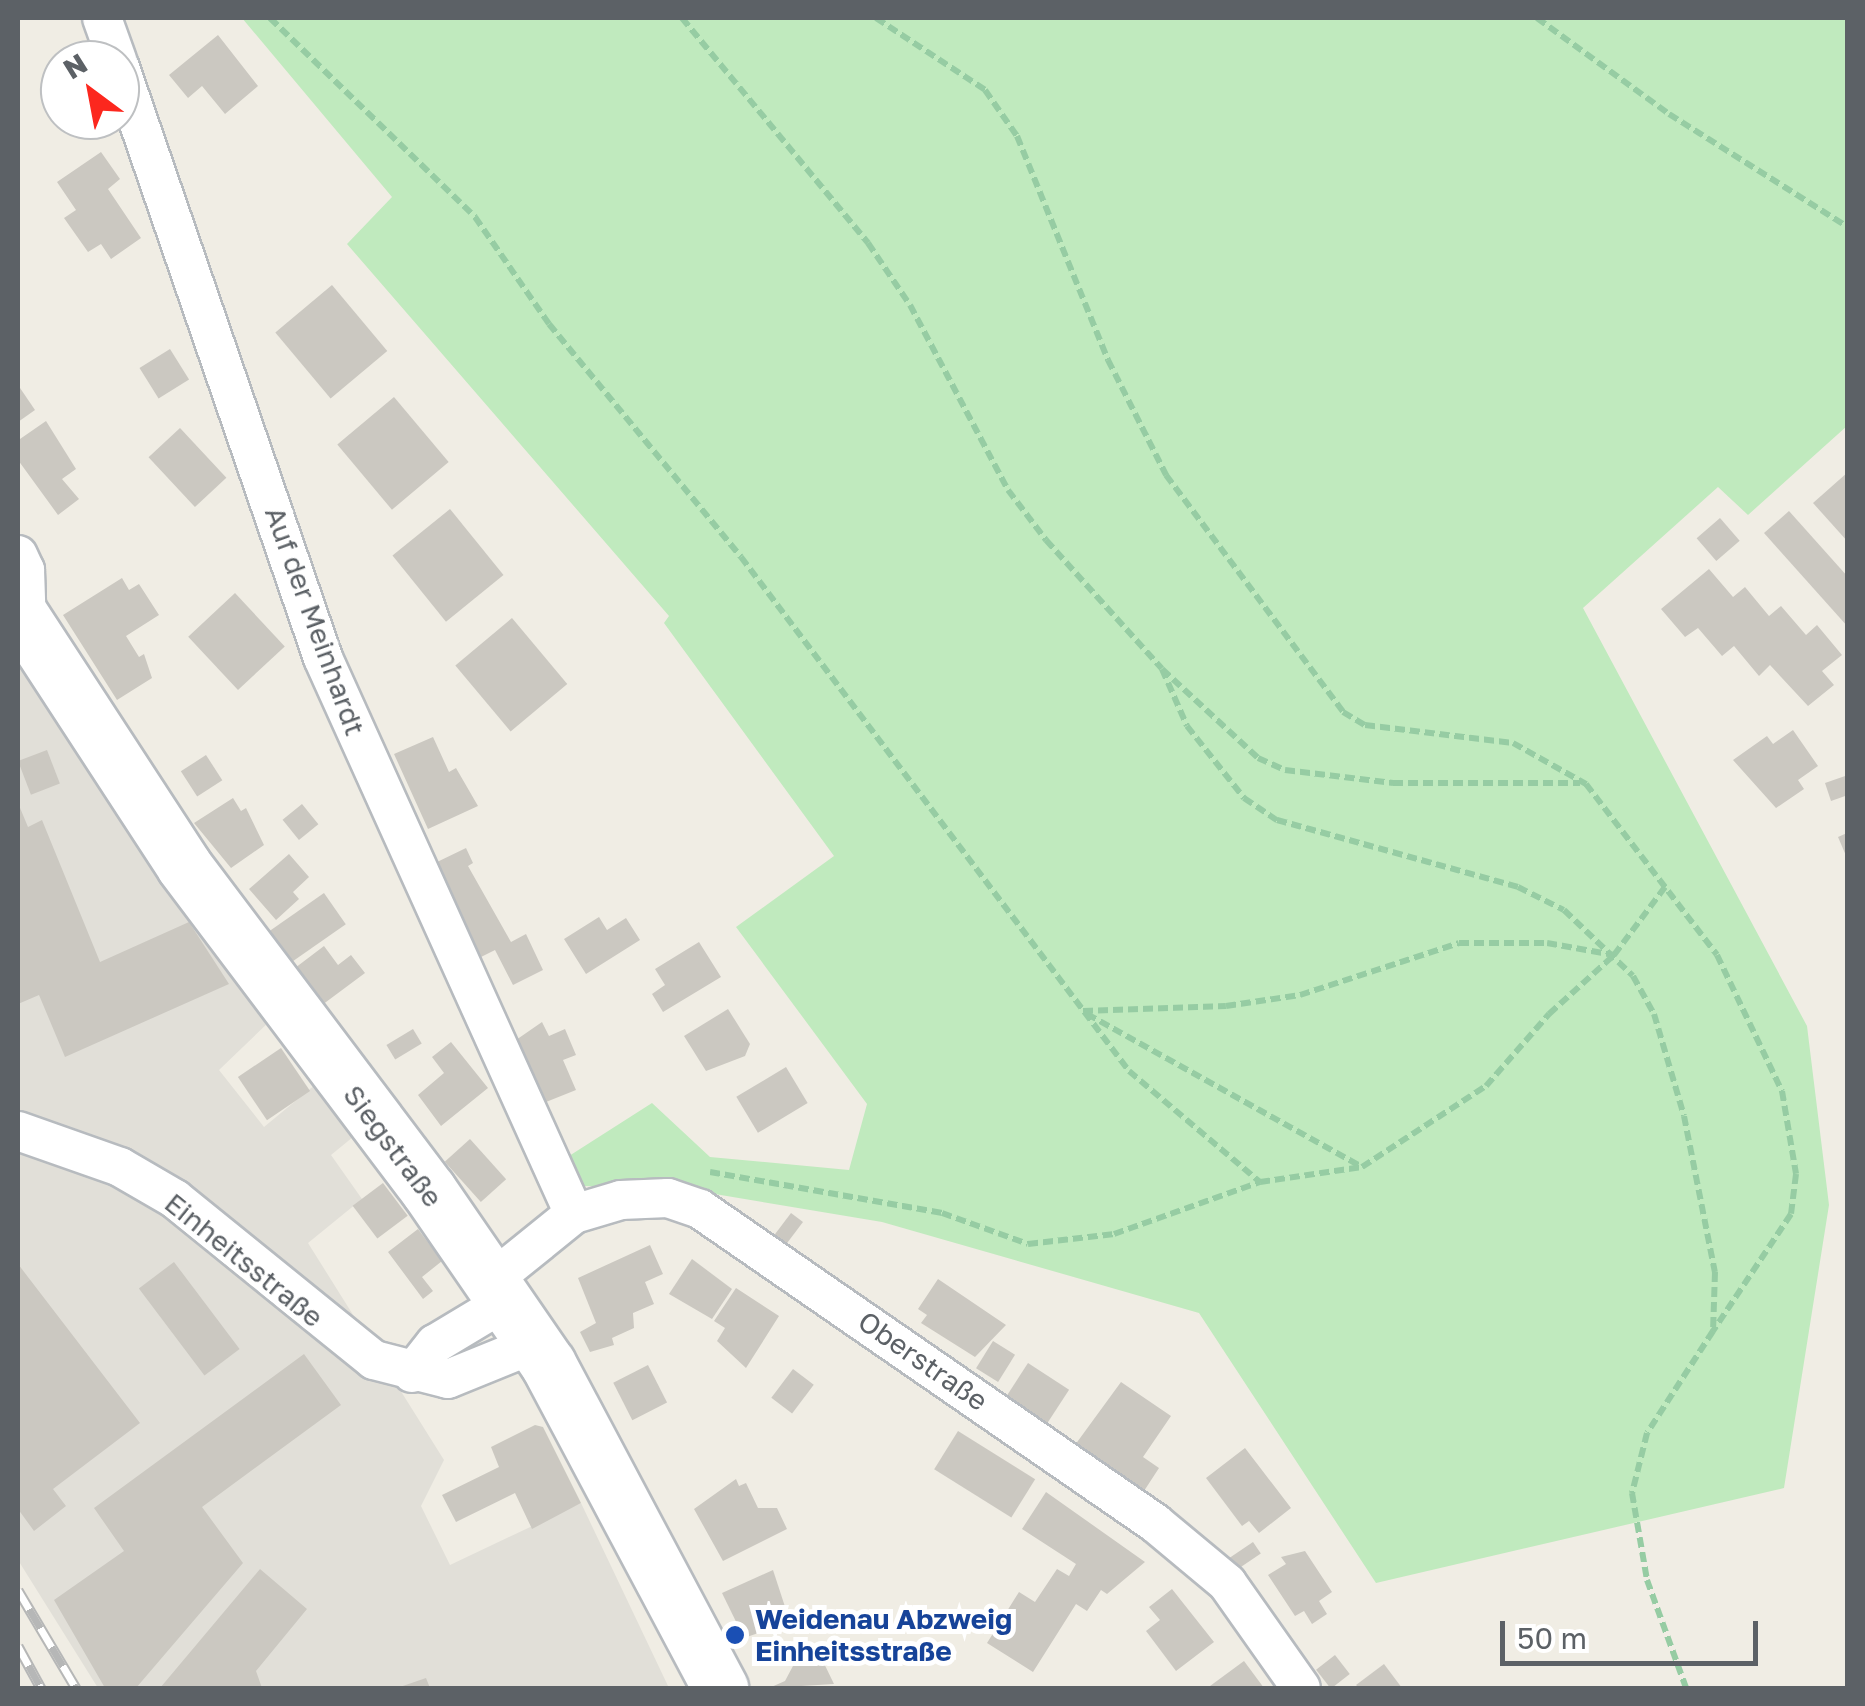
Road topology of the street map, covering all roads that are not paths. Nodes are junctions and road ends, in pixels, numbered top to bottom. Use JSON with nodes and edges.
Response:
{"nodes":[{"id":1,"x":140,"y":126,"type":"edge"},
{"id":2,"x":18,"y":555,"type":"edge"},
{"id":3,"x":22,"y":619,"type":"edge"},
{"id":4,"x":18,"y":1131,"type":"edge"},
{"id":5,"x":574,"y":1214,"type":"junction"},
{"id":6,"x":510,"y":1309,"type":"junction"},
{"id":7,"x":412,"y":1373,"type":"junction"},
{"id":8,"x":720,"y":1688,"type":"edge"},
{"id":9,"x":1301,"y":1688,"type":"edge"}],
"edges":[{"from":1,"to":5,"type":"street","name":"Auf der Meinhardt"},
{"from":2,"to":3,"type":"street","name":"Siegstraße"},
{"from":3,"to":6,"type":"street","name":"Siegstraße"},
{"from":4,"to":7,"type":"street","name":"Einheitsstraße"},
{"from":5,"to":6,"type":"street","name":"Oberstraße"},
{"from":5,"to":9,"type":"street","name":"Oberstraße"},
{"from":6,"to":7,"type":"street"},
{"from":6,"to":7,"type":"street","name":"Einheitsstraße"},
{"from":6,"to":8,"type":"street","name":"Siegstraße"}]}
